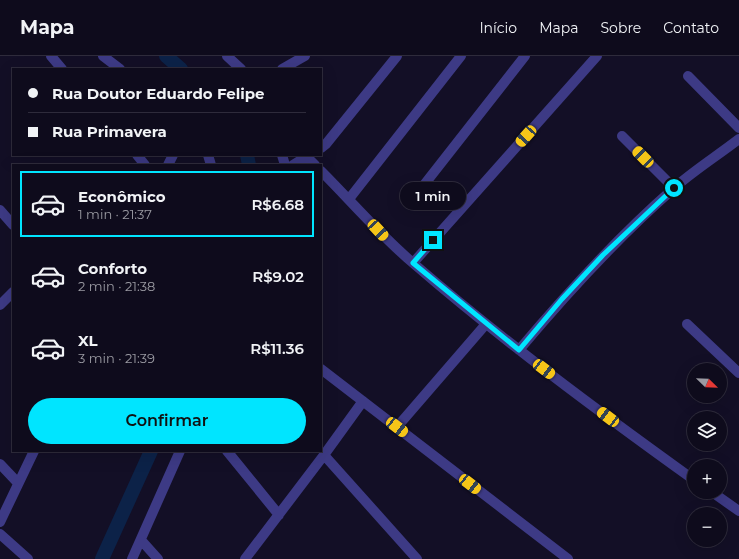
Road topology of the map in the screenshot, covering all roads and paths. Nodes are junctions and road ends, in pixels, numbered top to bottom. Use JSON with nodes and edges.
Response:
{"nodes":[{"id":1,"x":51,"y":56,"type":"edge"},
{"id":2,"x":103,"y":56,"type":"edge"},
{"id":3,"x":227,"y":56,"type":"edge"},
{"id":4,"x":305,"y":56,"type":"edge"},
{"id":5,"x":397,"y":56,"type":"edge"},
{"id":6,"x":461,"y":56,"type":"edge"},
{"id":7,"x":525,"y":56,"type":"edge"},
{"id":8,"x":597,"y":56,"type":"edge"},
{"id":9,"x":61,"y":68,"type":"edge"},
{"id":10,"x":119,"y":68,"type":"edge"},
{"id":11,"x":240,"y":68,"type":"edge"},
{"id":12,"x":284,"y":68,"type":"edge"},
{"id":13,"x":688,"y":76,"type":"dead end"},
{"id":14,"x":739,"y":128,"type":"edge"},
{"id":15,"x":622,"y":136,"type":"dead end"},
{"id":16,"x":739,"y":139,"type":"edge"},
{"id":17,"x":322,"y":147,"type":"edge"},
{"id":18,"x":137,"y":156,"type":"edge"},
{"id":19,"x":306,"y":156,"type":"edge"},
{"id":20,"x":308,"y":156,"type":"edge"},
{"id":21,"x":144,"y":164,"type":"edge"},
{"id":22,"x":294,"y":164,"type":"edge"},
{"id":23,"x":314,"y":164,"type":"edge"},
{"id":24,"x":322,"y":172,"type":"edge"},
{"id":25,"x":674,"y":188,"type":"junction"},
{"id":26,"x":349,"y":199,"type":"junction"},
{"id":27,"x":410,"y":204,"type":"dead end"},
{"id":28,"x":0,"y":210,"type":"edge"},
{"id":29,"x":12,"y":224,"type":"edge"},
{"id":30,"x":413,"y":263,"type":"junction"},
{"id":31,"x":12,"y":293,"type":"edge"},
{"id":32,"x":0,"y":305,"type":"edge"},
{"id":33,"x":486,"y":324,"type":"junction"},
{"id":34,"x":688,"y":324,"type":"dead end"},
{"id":35,"x":519,"y":350,"type":"junction"},
{"id":36,"x":322,"y":370,"type":"edge"},
{"id":37,"x":739,"y":373,"type":"edge"},
{"id":38,"x":363,"y":401,"type":"junction"},
{"id":39,"x":397,"y":427,"type":"junction"},
{"id":40,"x":34,"y":452,"type":"edge"},
{"id":41,"x":180,"y":452,"type":"edge"},
{"id":42,"x":227,"y":452,"type":"edge"},
{"id":43,"x":324,"y":455,"type":"junction"},
{"id":44,"x":0,"y":464,"type":"edge"},
{"id":45,"x":687,"y":475,"type":"edge"},
{"id":46,"x":18,"y":483,"type":"junction"},
{"id":47,"x":722,"y":499,"type":"edge"},
{"id":48,"x":739,"y":511,"type":"edge"},
{"id":49,"x":279,"y":515,"type":"junction"},
{"id":50,"x":0,"y":522,"type":"edge"},
{"id":51,"x":0,"y":534,"type":"edge"},
{"id":52,"x":141,"y":540,"type":"junction"},
{"id":53,"x":28,"y":559,"type":"edge"},
{"id":54,"x":132,"y":559,"type":"edge"},
{"id":55,"x":158,"y":559,"type":"edge"},
{"id":56,"x":245,"y":559,"type":"edge"},
{"id":57,"x":417,"y":559,"type":"edge"},
{"id":58,"x":568,"y":559,"type":"edge"}],
"edges":[{"from":1,"to":9,"type":"street"},
{"from":2,"to":10,"type":"street"},
{"from":3,"to":11,"type":"street"},
{"from":4,"to":12,"type":"street"},
{"from":5,"to":17,"type":"street"},
{"from":6,"to":26,"type":"street"},
{"from":7,"to":27,"type":"street"},
{"from":8,"to":30,"type":"street"},
{"from":13,"to":14,"type":"street"},
{"from":15,"to":25,"type":"street"},
{"from":16,"to":25,"type":"street"},
{"from":18,"to":21,"type":"street"},
{"from":19,"to":22,"type":"street"},
{"from":20,"to":23,"type":"street"},
{"from":24,"to":26,"type":"street"},
{"from":25,"to":35,"type":"street"},
{"from":26,"to":30,"type":"street"},
{"from":28,"to":29,"type":"street"},
{"from":30,"to":33,"type":"street"},
{"from":31,"to":32,"type":"street"},
{"from":33,"to":35,"type":"street"},
{"from":33,"to":39,"type":"street"},
{"from":34,"to":37,"type":"street"},
{"from":35,"to":45,"type":"street"},
{"from":36,"to":38,"type":"street"},
{"from":38,"to":39,"type":"street"},
{"from":38,"to":43,"type":"street"},
{"from":39,"to":58,"type":"street"},
{"from":40,"to":46,"type":"street"},
{"from":41,"to":52,"type":"street"},
{"from":42,"to":49,"type":"street"},
{"from":43,"to":49,"type":"street"},
{"from":43,"to":57,"type":"street"},
{"from":44,"to":46,"type":"street"},
{"from":46,"to":50,"type":"street"},
{"from":47,"to":48,"type":"street"},
{"from":49,"to":56,"type":"street"},
{"from":51,"to":53,"type":"street"},
{"from":52,"to":54,"type":"street"},
{"from":52,"to":55,"type":"street"}]}
